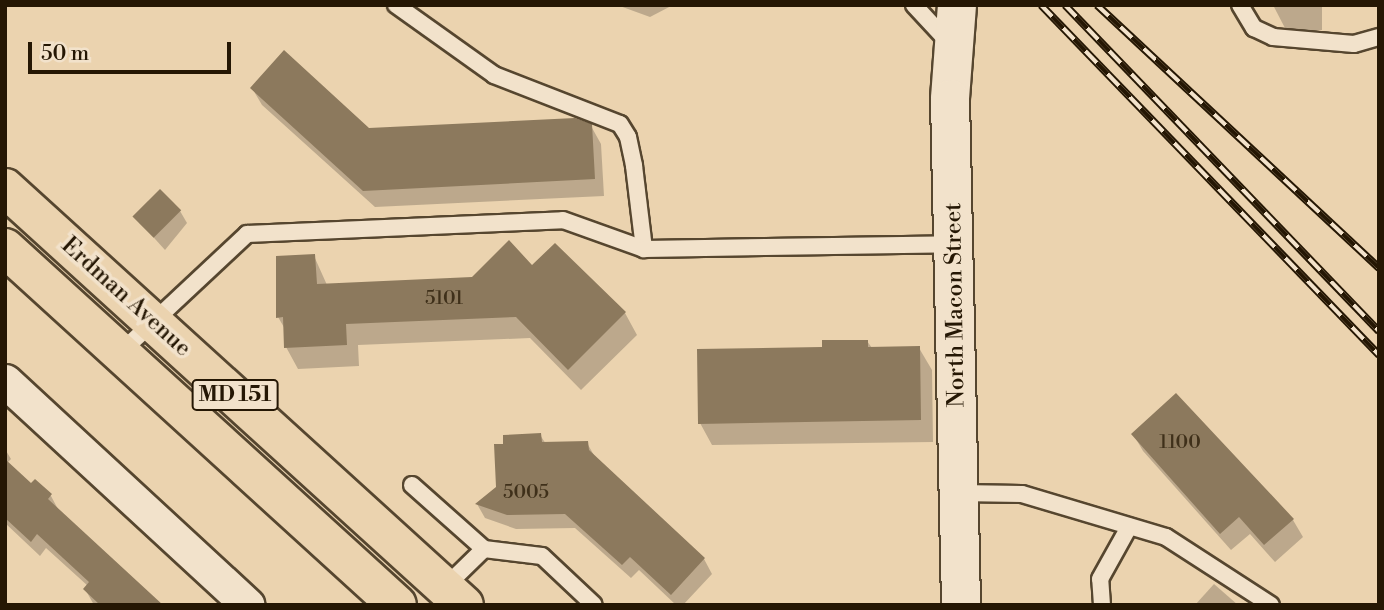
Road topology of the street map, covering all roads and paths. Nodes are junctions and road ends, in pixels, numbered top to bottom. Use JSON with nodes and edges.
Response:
{"nodes":[{"id":1,"x":396,"y":5,"type":"edge"},
{"id":2,"x":914,"y":5,"type":"edge"},
{"id":3,"x":957,"y":5,"type":"edge"},
{"id":4,"x":1240,"y":5,"type":"edge"},
{"id":5,"x":1379,"y":37,"type":"edge"},
{"id":6,"x":951,"y":45,"type":"junction"},
{"id":7,"x":5,"y":188,"type":"edge"},
{"id":8,"x":954,"y":244,"type":"junction"},
{"id":9,"x":5,"y":248,"type":"edge"},
{"id":10,"x":644,"y":248,"type":"junction"},
{"id":11,"x":151,"y":319,"type":"junction"},
{"id":12,"x":120,"y":353,"type":"junction"},
{"id":13,"x":5,"y":381,"type":"edge"},
{"id":14,"x":412,"y":485,"type":"dead end"},
{"id":15,"x":959,"y":493,"type":"junction"},
{"id":16,"x":1129,"y":527,"type":"junction"},
{"id":17,"x":484,"y":549,"type":"junction"},
{"id":18,"x":454,"y":596,"type":"edge"},
{"id":19,"x":248,"y":605,"type":"edge"},
{"id":20,"x":397,"y":605,"type":"edge"},
{"id":21,"x":594,"y":605,"type":"edge"},
{"id":22,"x":961,"y":605,"type":"edge"},
{"id":23,"x":1102,"y":605,"type":"edge"},
{"id":24,"x":1271,"y":605,"type":"edge"}],
"edges":[{"from":1,"to":10,"type":"lane"},
{"from":2,"to":6,"type":"lane"},
{"from":3,"to":6,"type":"street","name":"North Macon Street"},
{"from":4,"to":5,"type":"lane"},
{"from":6,"to":8,"type":"street","name":"North Macon Street"},
{"from":7,"to":11,"type":"main road","name":"Erdman Avenue","number":"MD 151"},
{"from":8,"to":10,"type":"lane"},
{"from":8,"to":15,"type":"street","name":"North Macon Street"},
{"from":9,"to":12,"type":"main road","name":"Erdman Avenue","number":"MD 151"},
{"from":10,"to":11,"type":"lane"},
{"from":11,"to":12,"type":"lane"},
{"from":11,"to":18,"type":"main road","name":"Erdman Avenue","number":"MD 151"},
{"from":12,"to":20,"type":"main road","name":"Erdman Avenue","number":"MD 151"},
{"from":13,"to":19,"type":"street"},
{"from":14,"to":17,"type":"lane"},
{"from":15,"to":16,"type":"lane"},
{"from":15,"to":22,"type":"street","name":"North Macon Street"},
{"from":16,"to":23,"type":"lane"},
{"from":16,"to":24,"type":"lane"},
{"from":17,"to":18,"type":"lane"},
{"from":17,"to":21,"type":"lane"}]}
